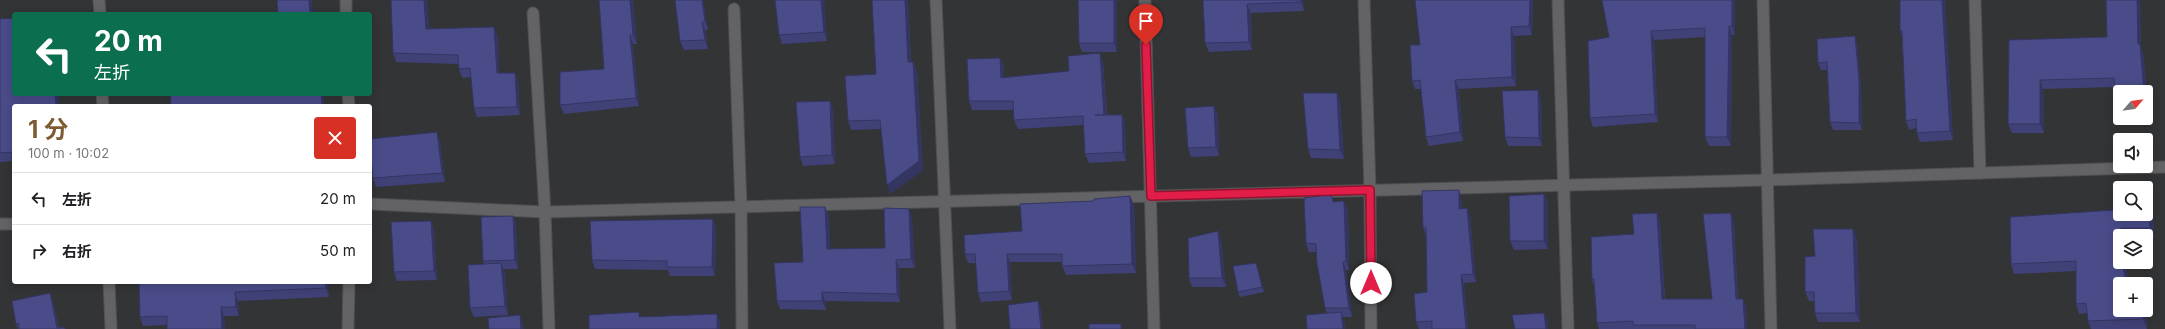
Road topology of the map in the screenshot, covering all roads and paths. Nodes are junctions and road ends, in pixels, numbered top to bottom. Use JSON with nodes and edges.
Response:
{"nodes":[{"id":1,"x":99,"y":0,"type":"edge"},
{"id":2,"x":346,"y":0,"type":"edge"},
{"id":3,"x":936,"y":0,"type":"edge"},
{"id":4,"x":1145,"y":0,"type":"edge"},
{"id":5,"x":1364,"y":0,"type":"edge"},
{"id":6,"x":1558,"y":0,"type":"edge"},
{"id":7,"x":1763,"y":0,"type":"edge"},
{"id":8,"x":1975,"y":0,"type":"edge"},
{"id":9,"x":734,"y":8,"type":"dead end"},
{"id":10,"x":100,"y":12,"type":"edge"},
{"id":11,"x":346,"y":12,"type":"edge"},
{"id":12,"x":533,"y":13,"type":"dead end"},
{"id":13,"x":2165,"y":167,"type":"edge"},
{"id":14,"x":1980,"y":173,"type":"junction"},
{"id":15,"x":1767,"y":180,"type":"junction"},
{"id":16,"x":1563,"y":185,"type":"junction"},
{"id":17,"x":1370,"y":190,"type":"junction"},
{"id":18,"x":1151,"y":196,"type":"junction"},
{"id":19,"x":945,"y":202,"type":"junction"},
{"id":20,"x":372,"y":204,"type":"edge"},
{"id":21,"x":741,"y":207,"type":"junction"},
{"id":22,"x":545,"y":212,"type":"junction"},
{"id":23,"x":0,"y":224,"type":"edge"},
{"id":24,"x":12,"y":224,"type":"edge"},
{"id":25,"x":110,"y":284,"type":"edge"},
{"id":26,"x":349,"y":284,"type":"edge"},
{"id":27,"x":111,"y":329,"type":"edge"},
{"id":28,"x":348,"y":329,"type":"edge"},
{"id":29,"x":549,"y":329,"type":"edge"},
{"id":30,"x":742,"y":329,"type":"edge"},
{"id":31,"x":950,"y":329,"type":"edge"},
{"id":32,"x":1154,"y":329,"type":"edge"},
{"id":33,"x":1371,"y":329,"type":"edge"},
{"id":34,"x":1568,"y":329,"type":"edge"},
{"id":35,"x":1771,"y":329,"type":"edge"}],
"edges":[{"from":1,"to":10,"type":"street"},
{"from":2,"to":11,"type":"street"},
{"from":3,"to":19,"type":"street"},
{"from":4,"to":18,"type":"street"},
{"from":5,"to":17,"type":"street"},
{"from":6,"to":16,"type":"street"},
{"from":7,"to":15,"type":"street"},
{"from":8,"to":14,"type":"street"},
{"from":9,"to":21,"type":"street"},
{"from":12,"to":22,"type":"street"},
{"from":13,"to":14,"type":"street"},
{"from":14,"to":15,"type":"street"},
{"from":15,"to":16,"type":"street"},
{"from":15,"to":35,"type":"street"},
{"from":16,"to":17,"type":"street"},
{"from":16,"to":34,"type":"street"},
{"from":17,"to":18,"type":"street"},
{"from":17,"to":33,"type":"street"},
{"from":18,"to":19,"type":"street"},
{"from":18,"to":32,"type":"street"},
{"from":19,"to":21,"type":"street"},
{"from":19,"to":31,"type":"street"},
{"from":20,"to":22,"type":"street"},
{"from":21,"to":22,"type":"street"},
{"from":21,"to":30,"type":"street"},
{"from":22,"to":29,"type":"street"},
{"from":23,"to":24,"type":"street"},
{"from":25,"to":27,"type":"street"},
{"from":26,"to":28,"type":"street"}]}
